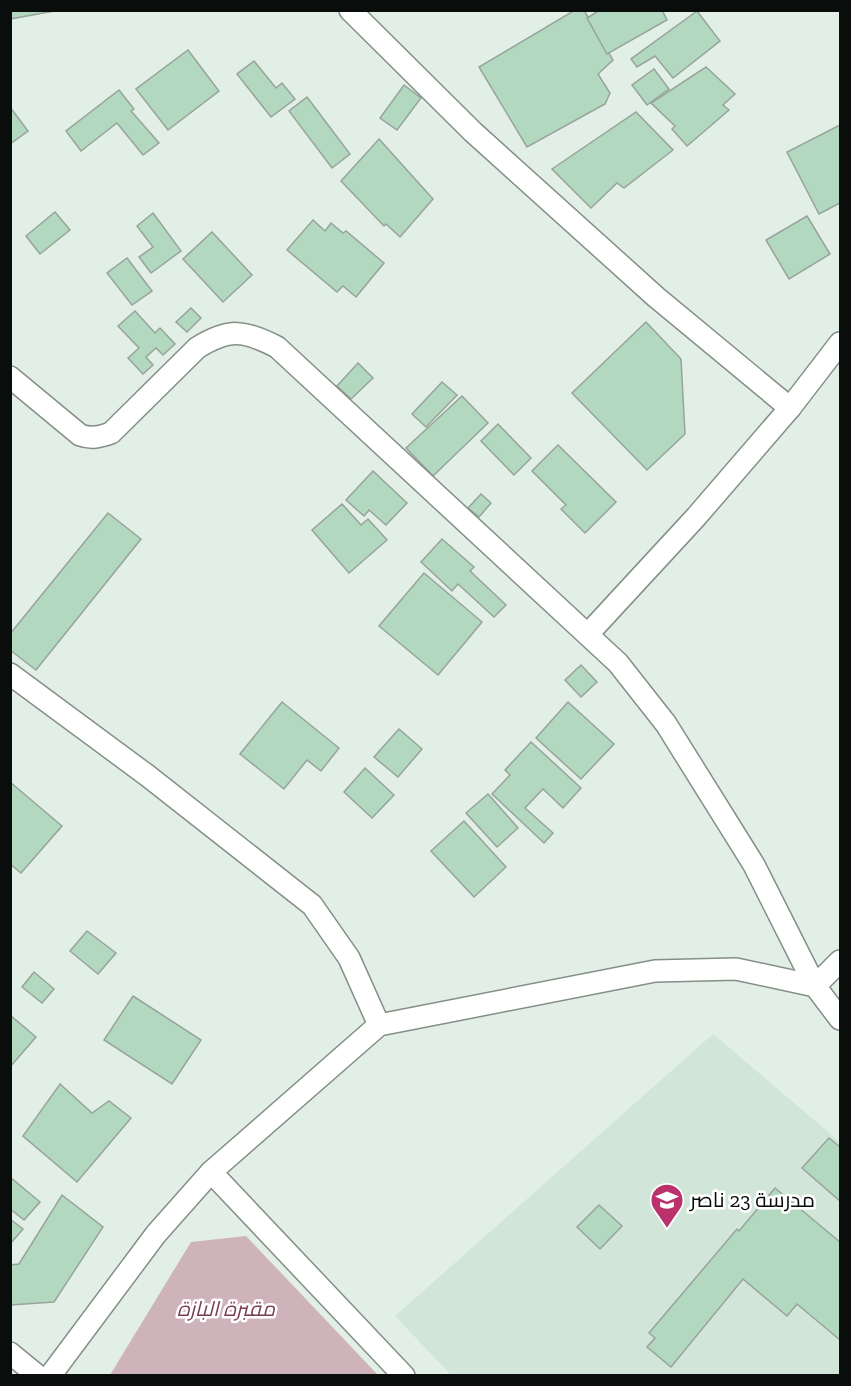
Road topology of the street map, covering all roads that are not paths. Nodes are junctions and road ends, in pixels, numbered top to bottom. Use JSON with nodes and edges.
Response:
{"nodes":[{"id":1,"x":350,"y":10,"type":"edge"},
{"id":2,"x":840,"y":343,"type":"edge"},
{"id":3,"x":10,"y":377,"type":"edge"},
{"id":4,"x":790,"y":408,"type":"junction"},
{"id":5,"x":588,"y":634,"type":"junction"},
{"id":6,"x":10,"y":674,"type":"edge"},
{"id":7,"x":840,"y":961,"type":"edge"},
{"id":8,"x":815,"y":987,"type":"junction"},
{"id":9,"x":840,"y":1019,"type":"edge"},
{"id":10,"x":380,"y":1024,"type":"junction"},
{"id":11,"x":211,"y":1172,"type":"junction"},
{"id":12,"x":10,"y":1353,"type":"edge"},
{"id":13,"x":38,"y":1376,"type":"edge"},
{"id":14,"x":50,"y":1376,"type":"edge"},
{"id":15,"x":404,"y":1376,"type":"edge"}],
"edges":[{"from":1,"to":4,"type":"street"},
{"from":2,"to":4,"type":"street"},
{"from":3,"to":5,"type":"street"},
{"from":4,"to":5,"type":"street"},
{"from":5,"to":8,"type":"street"},
{"from":6,"to":10,"type":"street"},
{"from":7,"to":8,"type":"street"},
{"from":8,"to":9,"type":"street"},
{"from":8,"to":10,"type":"street"},
{"from":10,"to":11,"type":"street"},
{"from":11,"to":14,"type":"street"},
{"from":11,"to":15,"type":"street"},
{"from":12,"to":13,"type":"street"}]}
